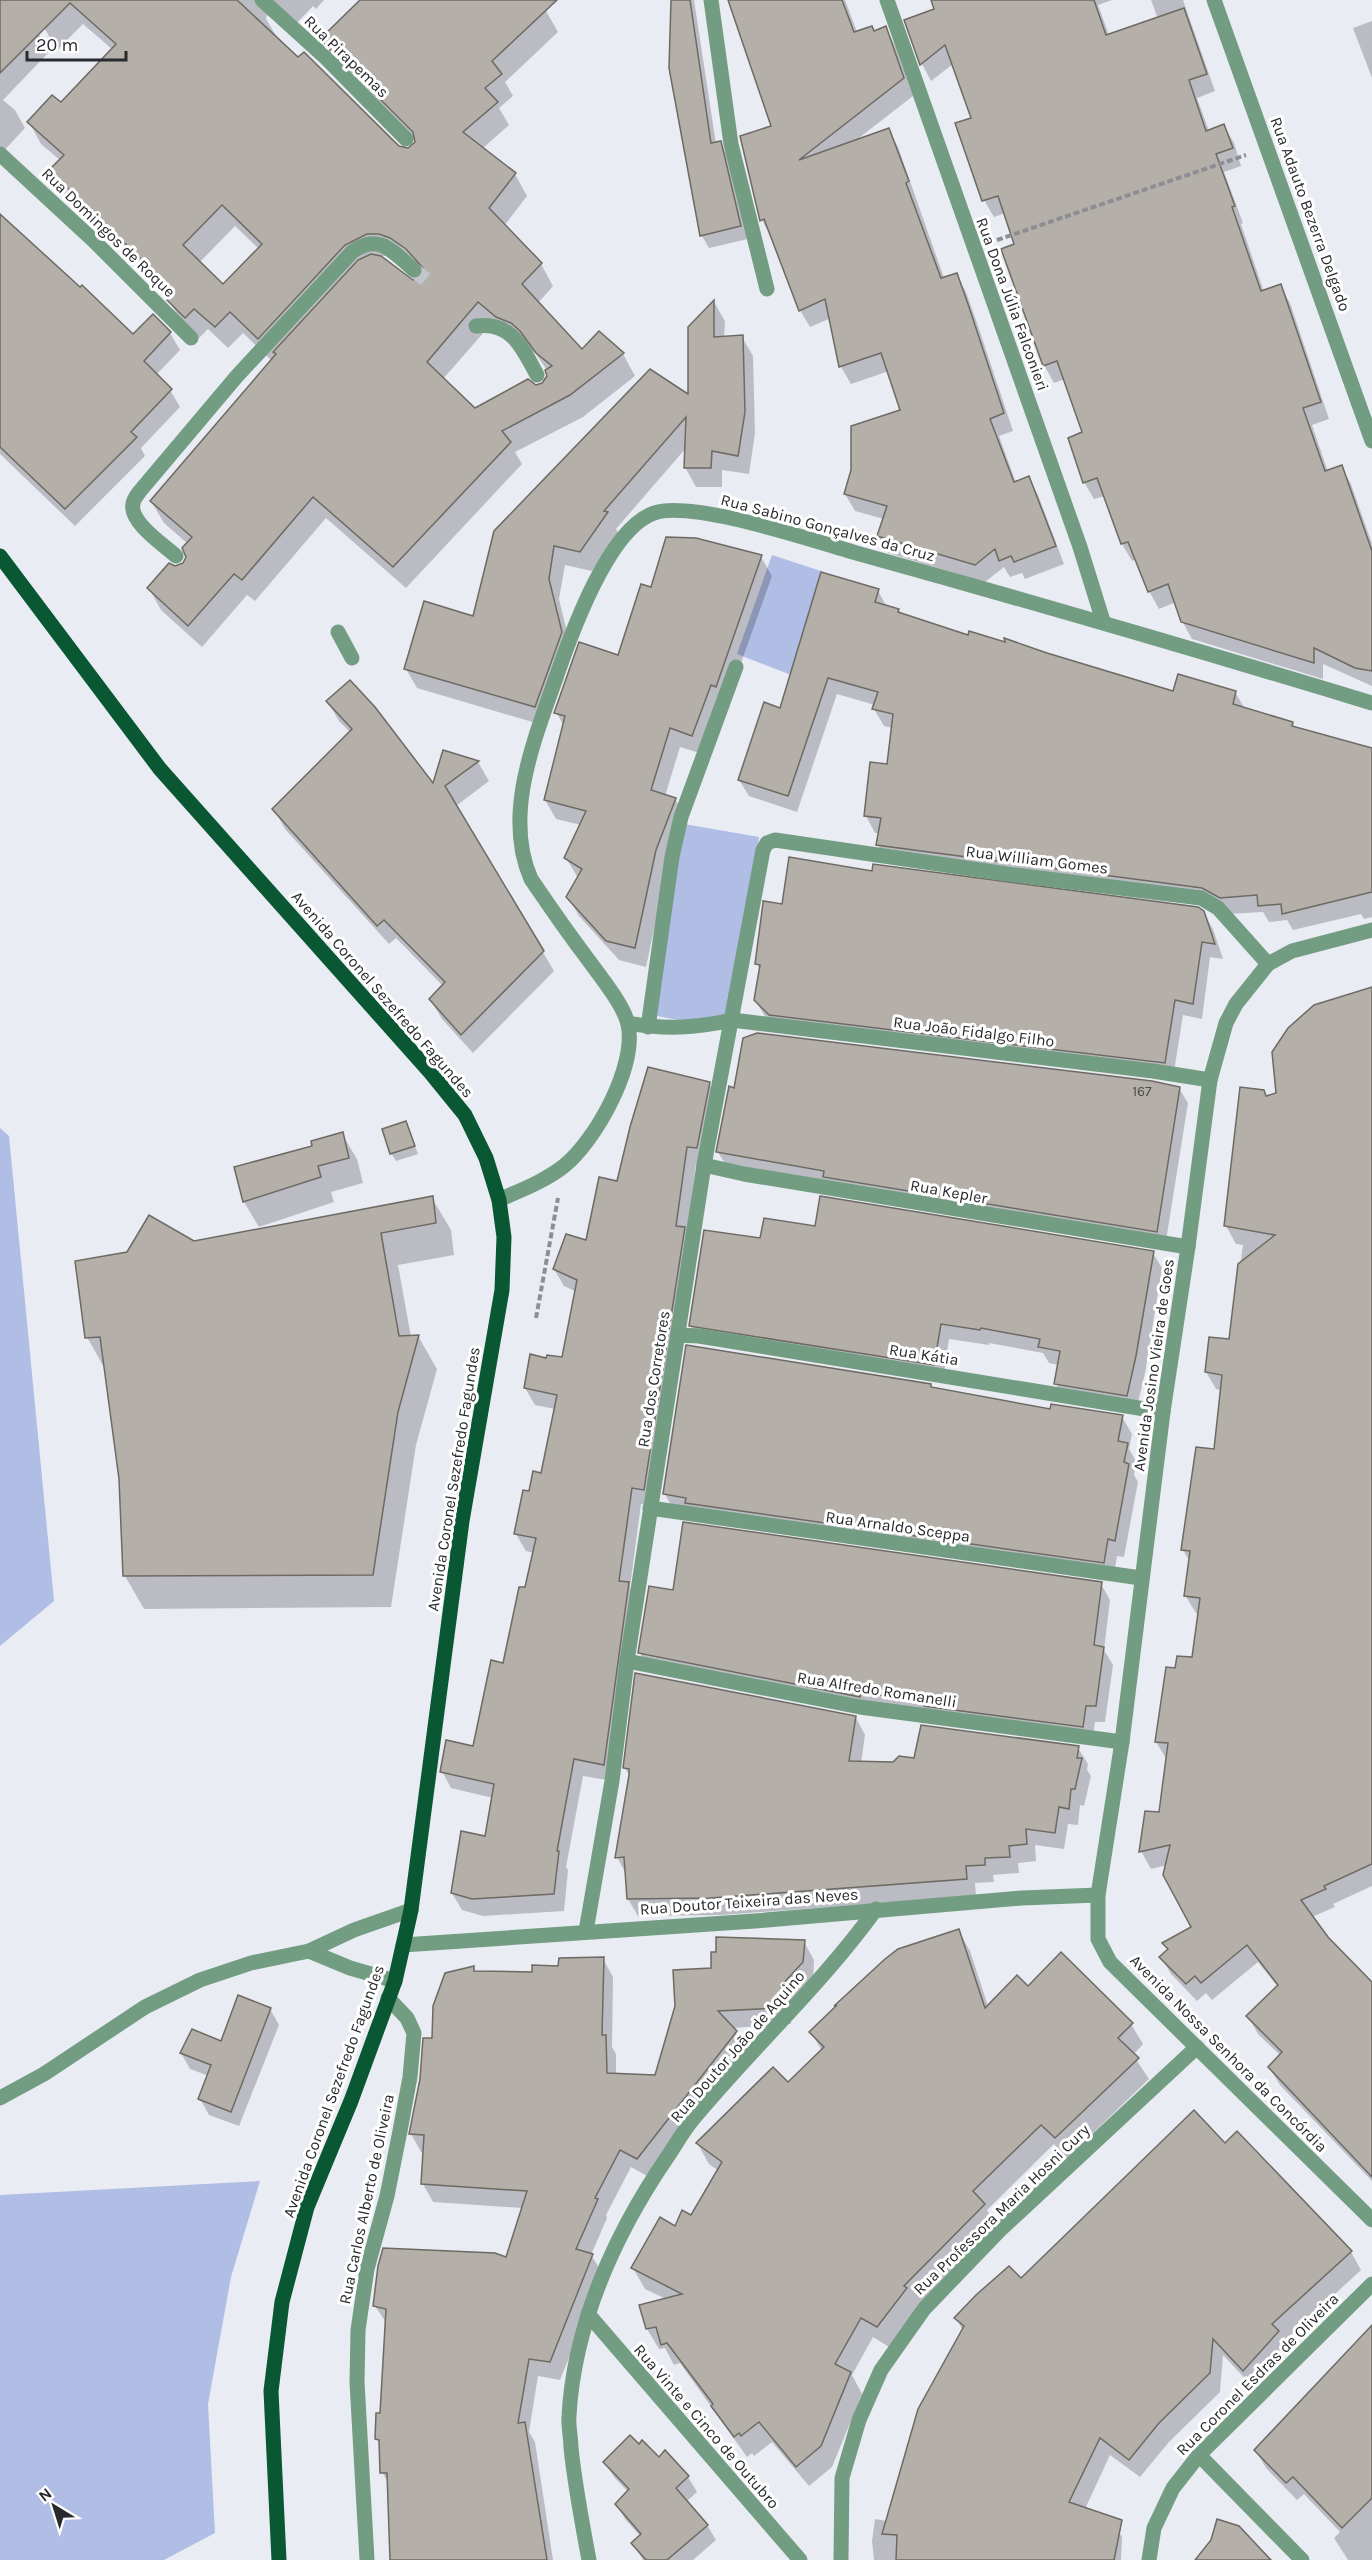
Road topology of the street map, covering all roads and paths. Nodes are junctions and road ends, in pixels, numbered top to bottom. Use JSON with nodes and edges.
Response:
{"nodes":[{"id":1,"x":262,"y":0,"type":"edge"},
{"id":2,"x":711,"y":0,"type":"edge"},
{"id":3,"x":887,"y":0,"type":"edge"},
{"id":4,"x":1214,"y":0,"type":"edge"},
{"id":5,"x":406,"y":139,"type":"dead end"},
{"id":6,"x":1268,"y":148,"type":"junction"},
{"id":7,"x":0,"y":154,"type":"edge"},
{"id":8,"x":974,"y":248,"type":"junction"},
{"id":9,"x":414,"y":270,"type":"tunnel mouth"},
{"id":10,"x":767,"y":289,"type":"dead end"},
{"id":11,"x":476,"y":326,"type":"dead end"},
{"id":12,"x":192,"y":338,"type":"dead end"},
{"id":13,"x":537,"y":375,"type":"dead end"},
{"id":14,"x":1372,"y":441,"type":"edge"},
{"id":15,"x":0,"y":556,"type":"edge"},
{"id":16,"x":176,"y":556,"type":"dead end"},
{"id":17,"x":1103,"y":621,"type":"junction"},
{"id":18,"x":338,"y":632,"type":"dead end"},
{"id":19,"x":352,"y":658,"type":"dead end"},
{"id":20,"x":736,"y":668,"type":"dead end"},
{"id":21,"x":1372,"y":703,"type":"edge"},
{"id":22,"x":775,"y":840,"type":"joint"},
{"id":23,"x":1372,"y":930,"type":"edge"},
{"id":24,"x":1268,"y":964,"type":"junction"},
{"id":25,"x":732,"y":1020,"type":"junction"},
{"id":26,"x":628,"y":1023,"type":"junction"},
{"id":27,"x":648,"y":1027,"type":"junction"},
{"id":28,"x":1210,"y":1080,"type":"junction"},
{"id":29,"x":564,"y":1165,"type":"junction"},
{"id":30,"x":704,"y":1165,"type":"junction"},
{"id":31,"x":499,"y":1200,"type":"junction"},
{"id":32,"x":1188,"y":1247,"type":"junction"},
{"id":33,"x":536,"y":1318,"type":"dead end"},
{"id":34,"x":678,"y":1335,"type":"junction"},
{"id":35,"x":1163,"y":1412,"type":"junction"},
{"id":36,"x":650,"y":1508,"type":"junction"},
{"id":37,"x":1142,"y":1578,"type":"junction"},
{"id":38,"x":627,"y":1661,"type":"junction"},
{"id":39,"x":1122,"y":1742,"type":"junction"},
{"id":40,"x":1098,"y":1895,"type":"junction"},
{"id":41,"x":876,"y":1909,"type":"junction"},
{"id":42,"x":411,"y":1910,"type":"junction"},
{"id":43,"x":586,"y":1931,"type":"junction"},
{"id":44,"x":403,"y":1945,"type":"junction"},
{"id":45,"x":309,"y":1951,"type":"junction"},
{"id":46,"x":395,"y":1981,"type":"junction"},
{"id":47,"x":388,"y":1998,"type":"junction"},
{"id":48,"x":1197,"y":2047,"type":"junction"},
{"id":49,"x":0,"y":2098,"type":"edge"},
{"id":50,"x":1372,"y":2220,"type":"edge"},
{"id":51,"x":1372,"y":2284,"type":"edge"},
{"id":52,"x":588,"y":2314,"type":"junction"},
{"id":53,"x":1199,"y":2455,"type":"junction"},
{"id":54,"x":279,"y":2560,"type":"edge"},
{"id":55,"x":367,"y":2560,"type":"edge"},
{"id":56,"x":589,"y":2560,"type":"edge"},
{"id":57,"x":800,"y":2560,"type":"edge"},
{"id":58,"x":841,"y":2560,"type":"edge"},
{"id":59,"x":1149,"y":2560,"type":"edge"},
{"id":60,"x":1302,"y":2560,"type":"edge"}],
"edges":[{"from":1,"to":5,"type":"street","name":"Rua Pirapemas"},
{"from":2,"to":10,"type":"street"},
{"from":3,"to":8,"type":"street","name":"Rua Dona Júlia Falconieri"},
{"from":4,"to":6,"type":"street","name":"Rua Adauto Bezerra Delgado"},
{"from":6,"to":8,"type":"path"},
{"from":6,"to":14,"type":"street","name":"Rua Adauto Bezerra Delgado"},
{"from":7,"to":12,"type":"street","name":"Rua Domingos de Roque"},
{"from":8,"to":17,"type":"street","name":"Rua Dona Júlia Falconieri"},
{"from":9,"to":16,"type":"street"},
{"from":11,"to":13,"type":"street"},
{"from":15,"to":31,"type":"main road","name":"Avenida Coronel Sezefredo Fagundes"},
{"from":17,"to":21,"type":"street","name":"Rua Sabino Gonçalves da Cruz"},
{"from":17,"to":26,"type":"street","name":"Rua Sabino Gonçalves da Cruz"},
{"from":18,"to":19,"type":"street"},
{"from":20,"to":27,"type":"street"},
{"from":22,"to":24,"type":"street","name":"Rua William Gomes"},
{"from":22,"to":25,"type":"street","name":"Rua dos Corretores"},
{"from":23,"to":24,"type":"street","name":"Avenida Josino Vieira de Goes"},
{"from":24,"to":28,"type":"street","name":"Avenida Josino Vieira de Goes"},
{"from":25,"to":27,"type":"street"},
{"from":25,"to":28,"type":"street","name":"Rua João Fidalgo Filho"},
{"from":25,"to":30,"type":"street","name":"Rua dos Corretores"},
{"from":26,"to":27,"type":"street"},
{"from":26,"to":29,"type":"street"},
{"from":28,"to":32,"type":"street","name":"Avenida Josino Vieira de Goes"},
{"from":29,"to":31,"type":"street"},
{"from":29,"to":33,"type":"path"},
{"from":30,"to":32,"type":"street","name":"Rua Kepler"},
{"from":30,"to":34,"type":"street","name":"Rua dos Corretores"},
{"from":31,"to":42,"type":"main road","name":"Avenida Coronel Sezefredo Fagundes"},
{"from":32,"to":35,"type":"street","name":"Avenida Josino Vieira de Goes"},
{"from":34,"to":35,"type":"street","name":"Rua Kátia"},
{"from":34,"to":36,"type":"street","name":"Rua dos Corretores"},
{"from":35,"to":37,"type":"street","name":"Avenida Josino Vieira de Goes"},
{"from":36,"to":37,"type":"street","name":"Rua Arnaldo Sceppa"},
{"from":36,"to":38,"type":"street","name":"Rua dos Corretores"},
{"from":37,"to":39,"type":"street","name":"Avenida Josino Vieira de Goes"},
{"from":38,"to":39,"type":"street","name":"Rua Alfredo Romanelli"},
{"from":38,"to":43,"type":"street","name":"Rua dos Corretores"},
{"from":39,"to":40,"type":"street","name":"Avenida Josino Vieira de Goes"},
{"from":40,"to":41,"type":"street","name":"Rua Doutor Teixeira das Neves"},
{"from":40,"to":48,"type":"street","name":"Avenida Nossa Senhora da Concórdia"},
{"from":41,"to":43,"type":"street","name":"Rua Doutor Teixeira das Neves"},
{"from":41,"to":52,"type":"street","name":"Rua Doutor João de Aquino"},
{"from":42,"to":44,"type":"main road","name":"Avenida Coronel Sezefredo Fagundes"},
{"from":42,"to":45,"type":"street"},
{"from":43,"to":44,"type":"street","name":"Rua Doutor Teixeira das Neves"},
{"from":44,"to":46,"type":"main road","name":"Avenida Coronel Sezefredo Fagundes"},
{"from":45,"to":46,"type":"street"},
{"from":45,"to":49,"type":"street"},
{"from":46,"to":47,"type":"main road","name":"Avenida Coronel Sezefredo Fagundes"},
{"from":47,"to":54,"type":"main road","name":"Avenida Coronel Sezefredo Fagundes"},
{"from":47,"to":55,"type":"street","name":"Rua Carlos Alberto de Oliveira"},
{"from":48,"to":50,"type":"street","name":"Avenida Nossa Senhora da Concórdia"},
{"from":48,"to":58,"type":"street","name":"Rua Professora Maria Hosni Cury"},
{"from":51,"to":53,"type":"street","name":"Rua Coronel Esdras de Oliveira"},
{"from":52,"to":56,"type":"street","name":"Rua Doutor João de Aquino"},
{"from":52,"to":57,"type":"street","name":"Rua Vinte e Cinco de Outubro"},
{"from":53,"to":59,"type":"street","name":"Rua Coronel Esdras de Oliveira"},
{"from":53,"to":60,"type":"street"}]}
